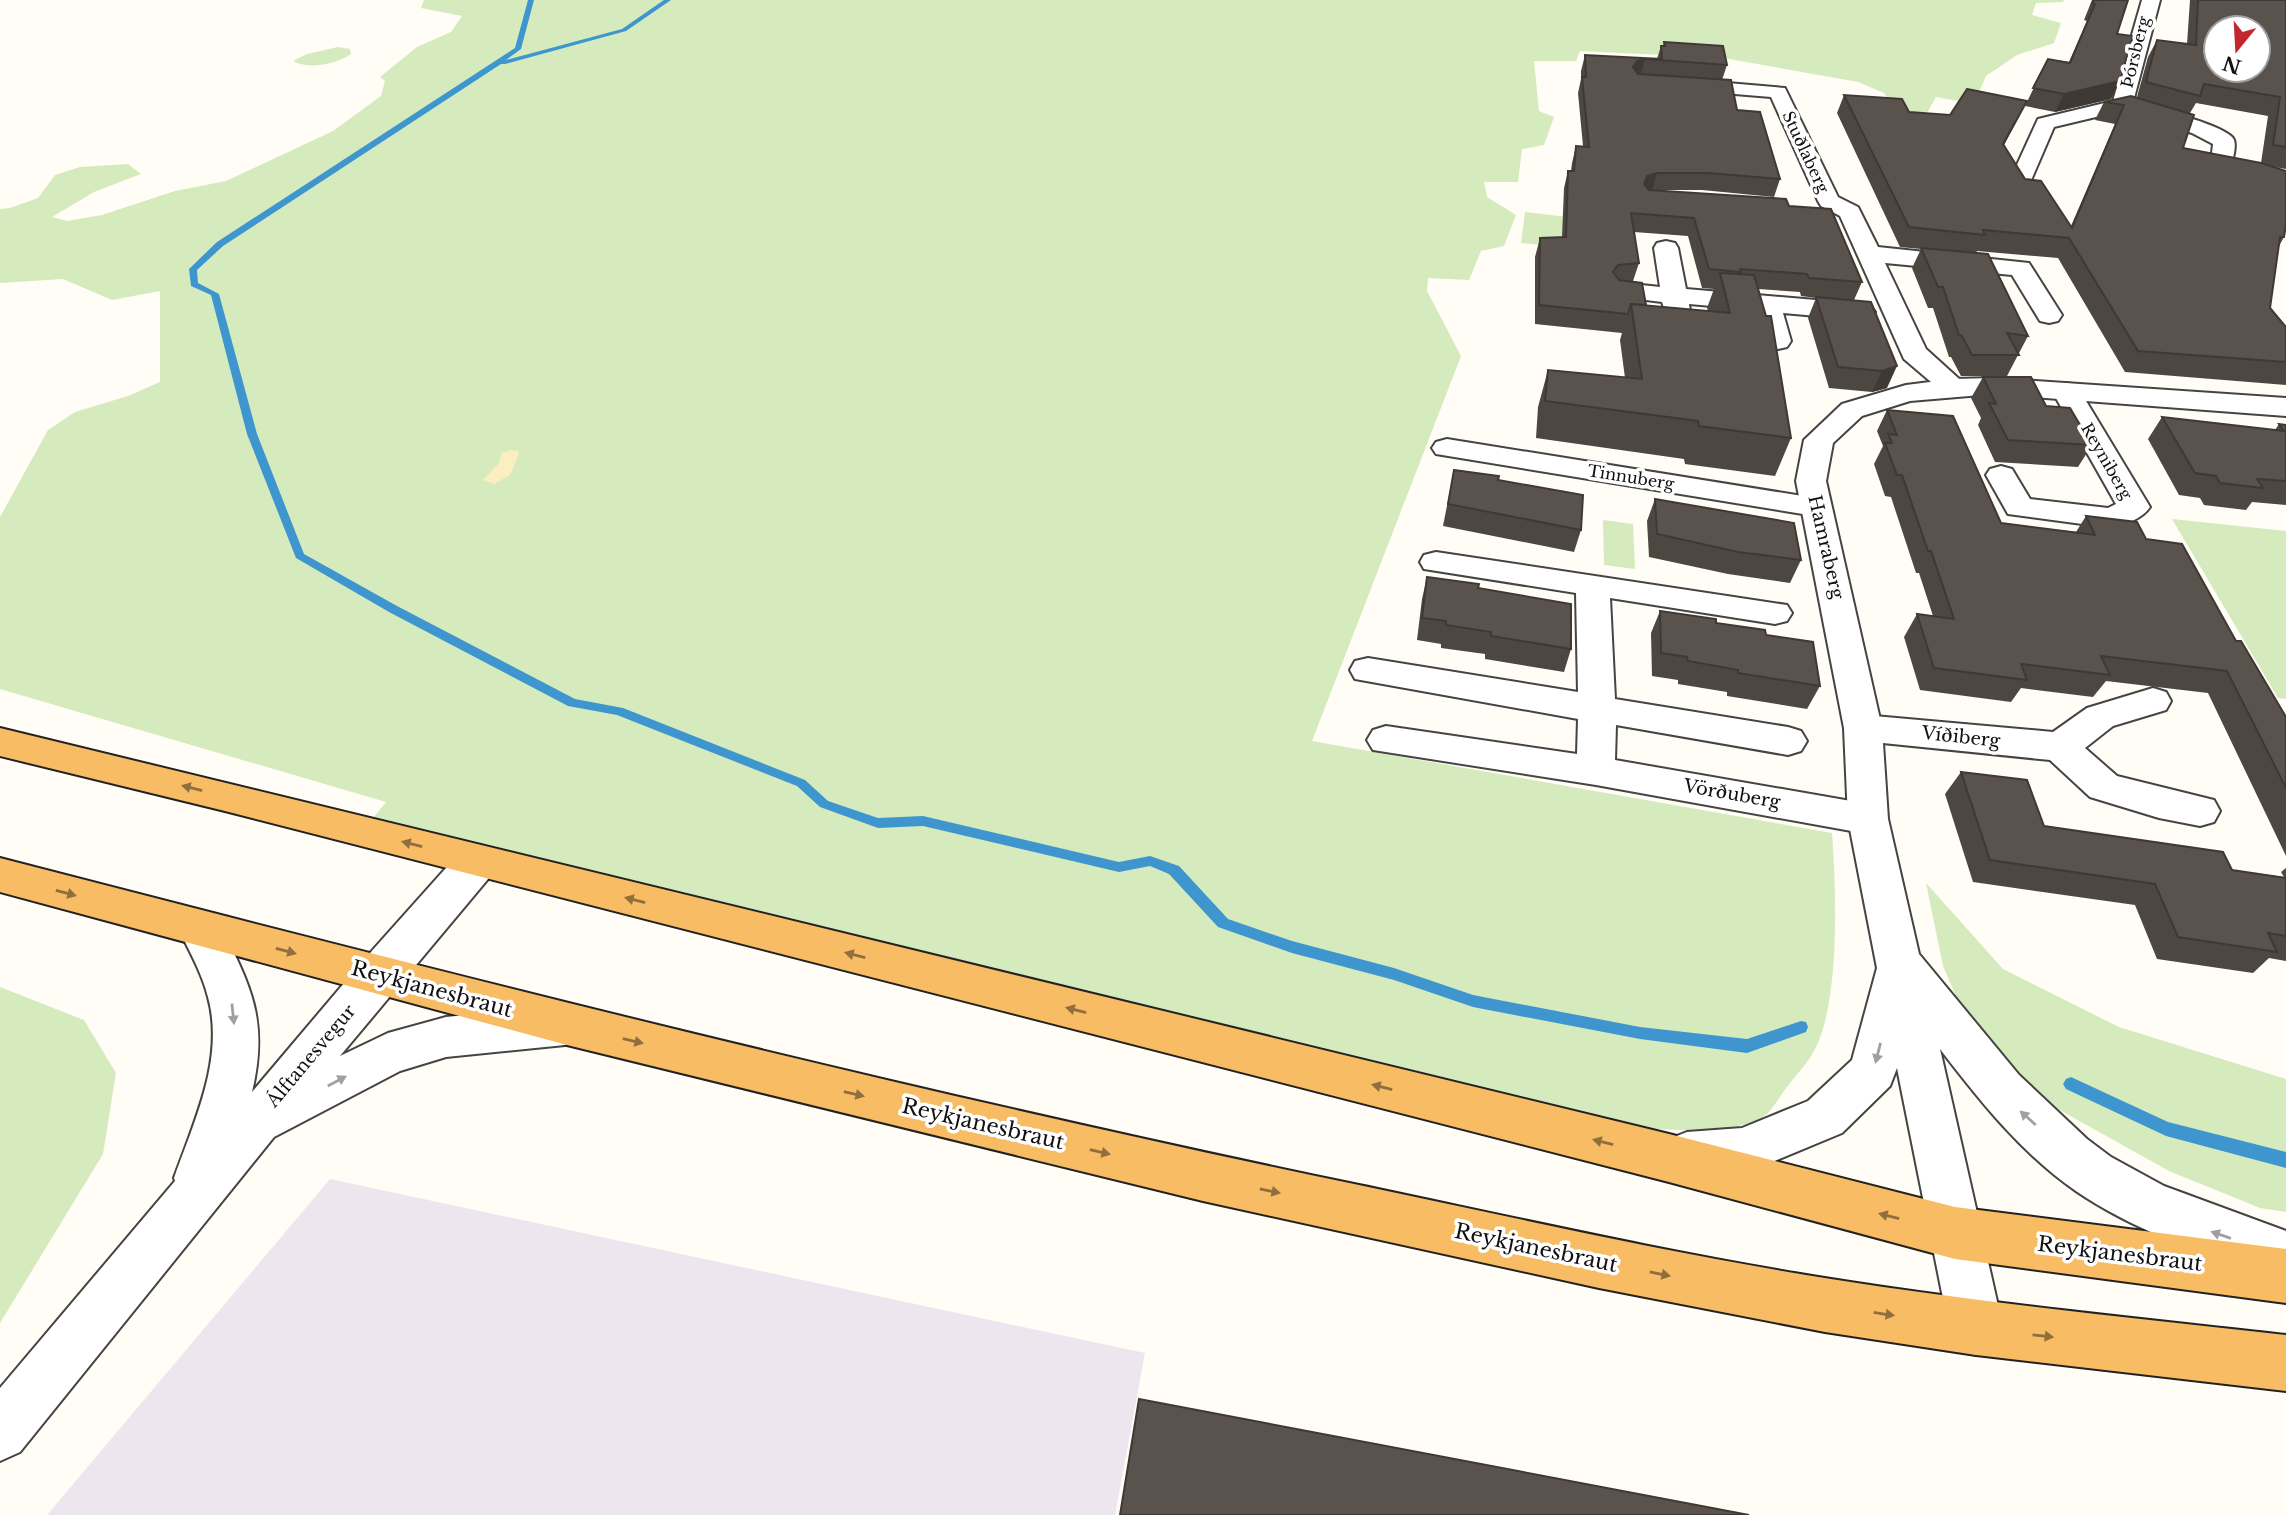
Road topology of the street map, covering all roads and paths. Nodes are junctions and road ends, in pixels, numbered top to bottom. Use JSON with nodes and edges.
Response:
{"nodes":[{"id":1,"x":2151,"y":0,"type":"edge"},
{"id":2,"x":1665,"y":84,"type":"edge"},
{"id":3,"x":2122,"y":105,"type":"junction"},
{"id":4,"x":2021,"y":180,"type":"edge"},
{"id":5,"x":2286,"y":185,"type":"edge"},
{"id":6,"x":1810,"y":208,"type":"edge"},
{"id":7,"x":1850,"y":212,"type":"junction"},
{"id":8,"x":1666,"y":248,"type":"dead end"},
{"id":9,"x":1872,"y":254,"type":"junction"},
{"id":10,"x":1623,"y":291,"type":"edge"},
{"id":11,"x":1674,"y":296,"type":"junction"},
{"id":12,"x":1768,"y":304,"type":"junction"},
{"id":13,"x":1899,"y":315,"type":"junction"},
{"id":14,"x":2049,"y":315,"type":"dead end"},
{"id":15,"x":1681,"y":334,"type":"edge"},
{"id":16,"x":1778,"y":341,"type":"edge"},
{"id":17,"x":1954,"y":387,"type":"junction"},
{"id":18,"x":2066,"y":391,"type":"junction"},
{"id":19,"x":2286,"y":407,"type":"edge"},
{"id":20,"x":1447,"y":448,"type":"dead end"},
{"id":21,"x":2001,"y":475,"type":"dead end"},
{"id":22,"x":1815,"y":507,"type":"junction"},
{"id":23,"x":1436,"y":562,"type":"dead end"},
{"id":24,"x":1593,"y":585,"type":"junction"},
{"id":25,"x":1775,"y":613,"type":"dead end"},
{"id":26,"x":1368,"y":670,"type":"dead end"},
{"id":27,"x":2152,"y":701,"type":"dead end"},
{"id":28,"x":1597,"y":709,"type":"junction"},
{"id":29,"x":1863,"y":728,"type":"junction"},
{"id":30,"x":1386,"y":740,"type":"dead end"},
{"id":31,"x":1788,"y":741,"type":"dead end"},
{"id":32,"x":0,"y":742,"type":"edge"},
{"id":33,"x":2060,"y":747,"type":"junction"},
{"id":34,"x":1596,"y":771,"type":"junction"},
{"id":35,"x":2200,"y":811,"type":"dead end"},
{"id":36,"x":1868,"y":819,"type":"junction"},
{"id":37,"x":478,"y":861,"type":"junction"},
{"id":38,"x":0,"y":875,"type":"edge"},
{"id":39,"x":200,"y":928,"type":"junction"},
{"id":40,"x":1900,"y":962,"type":"junction"},
{"id":41,"x":378,"y":975,"type":"junction"},
{"id":42,"x":567,"y":1025,"type":"junction"},
{"id":43,"x":255,"y":1124,"type":"junction"},
{"id":44,"x":1669,"y":1158,"type":"junction"},
{"id":45,"x":193,"y":1197,"type":"junction"},
{"id":46,"x":1955,"y":1233,"type":"junction"},
{"id":47,"x":2286,"y":1257,"type":"edge"},
{"id":48,"x":2286,"y":1276,"type":"edge"},
{"id":49,"x":1976,"y":1328,"type":"junction"},
{"id":50,"x":2286,"y":1363,"type":"edge"},
{"id":51,"x":0,"y":1432,"type":"edge"}],
"edges":[{"from":1,"to":3,"type":"street","name":"Þórsberg"},
{"from":2,"to":7,"type":"street","name":"Stuðlaberg"},
{"from":3,"to":4,"type":"street"},
{"from":3,"to":5,"type":"street"},
{"from":6,"to":7,"type":"street","name":"Stuðlaberg"},
{"from":7,"to":9,"type":"street","name":"Stuðlaberg"},
{"from":8,"to":11,"type":"street"},
{"from":9,"to":13,"type":"street","name":"Stuðlaberg"},
{"from":9,"to":14,"type":"street"},
{"from":10,"to":11,"type":"street"},
{"from":11,"to":12,"type":"street"},
{"from":11,"to":15,"type":"street"},
{"from":12,"to":13,"type":"street"},
{"from":12,"to":16,"type":"street"},
{"from":13,"to":17,"type":"street","name":"Stuðlaberg"},
{"from":17,"to":18,"type":"street","name":"Hamraberg"},
{"from":17,"to":22,"type":"street","name":"Hamraberg"},
{"from":18,"to":19,"type":"street","name":"Hamraberg"},
{"from":18,"to":21,"type":"street","name":"Reyniberg"},
{"from":20,"to":22,"type":"street","name":"Tinnuberg"},
{"from":22,"to":29,"type":"street","name":"Hamraberg"},
{"from":23,"to":24,"type":"street"},
{"from":24,"to":25,"type":"street"},
{"from":24,"to":28,"type":"street"},
{"from":26,"to":28,"type":"street"},
{"from":27,"to":33,"type":"street"},
{"from":28,"to":31,"type":"street"},
{"from":28,"to":34,"type":"street"},
{"from":29,"to":33,"type":"street","name":"Víðiberg"},
{"from":29,"to":36,"type":"street","name":"Hamraberg"},
{"from":30,"to":34,"type":"street","name":"Vörðuberg"},
{"from":37,"to":32,"type":"highway","name":"Reykjanesbraut","one_way":true},
{"from":33,"to":35,"type":"street"},
{"from":34,"to":36,"type":"street","name":"Vörðuberg"},
{"from":36,"to":40,"type":"street","name":"Hamraberg"},
{"from":37,"to":41,"type":"street","name":"Álftanesvegur"},
{"from":44,"to":37,"type":"highway","name":"Reykjanesbraut","one_way":true},
{"from":38,"to":39,"type":"highway","name":"Reykjanesbraut","one_way":true},
{"from":39,"to":41,"type":"highway","name":"Reykjanesbraut","one_way":true},
{"from":39,"to":45,"type":"street","name":"Álftanesvegur","one_way":true},
{"from":40,"to":44,"type":"street","one_way":true},
{"from":40,"to":46,"type":"street"},
{"from":47,"to":40,"type":"street","one_way":true},
{"from":41,"to":42,"type":"highway","name":"Reykjanesbraut"},
{"from":41,"to":43,"type":"street","name":"Álftanesvegur"},
{"from":43,"to":42,"type":"street","name":"Álftanesvegur","one_way":true},
{"from":42,"to":49,"type":"highway","name":"Reykjanesbraut","one_way":true},
{"from":43,"to":45,"type":"street","name":"Álftanesvegur"},
{"from":46,"to":44,"type":"highway","name":"Reykjanesbraut","one_way":true},
{"from":45,"to":51,"type":"street","name":"Álftanesvegur"},
{"from":46,"to":48,"type":"highway","name":"Reykjanesbraut"},
{"from":46,"to":49,"type":"street"},
{"from":49,"to":50,"type":"highway","name":"Reykjanesbraut","one_way":true}]}
